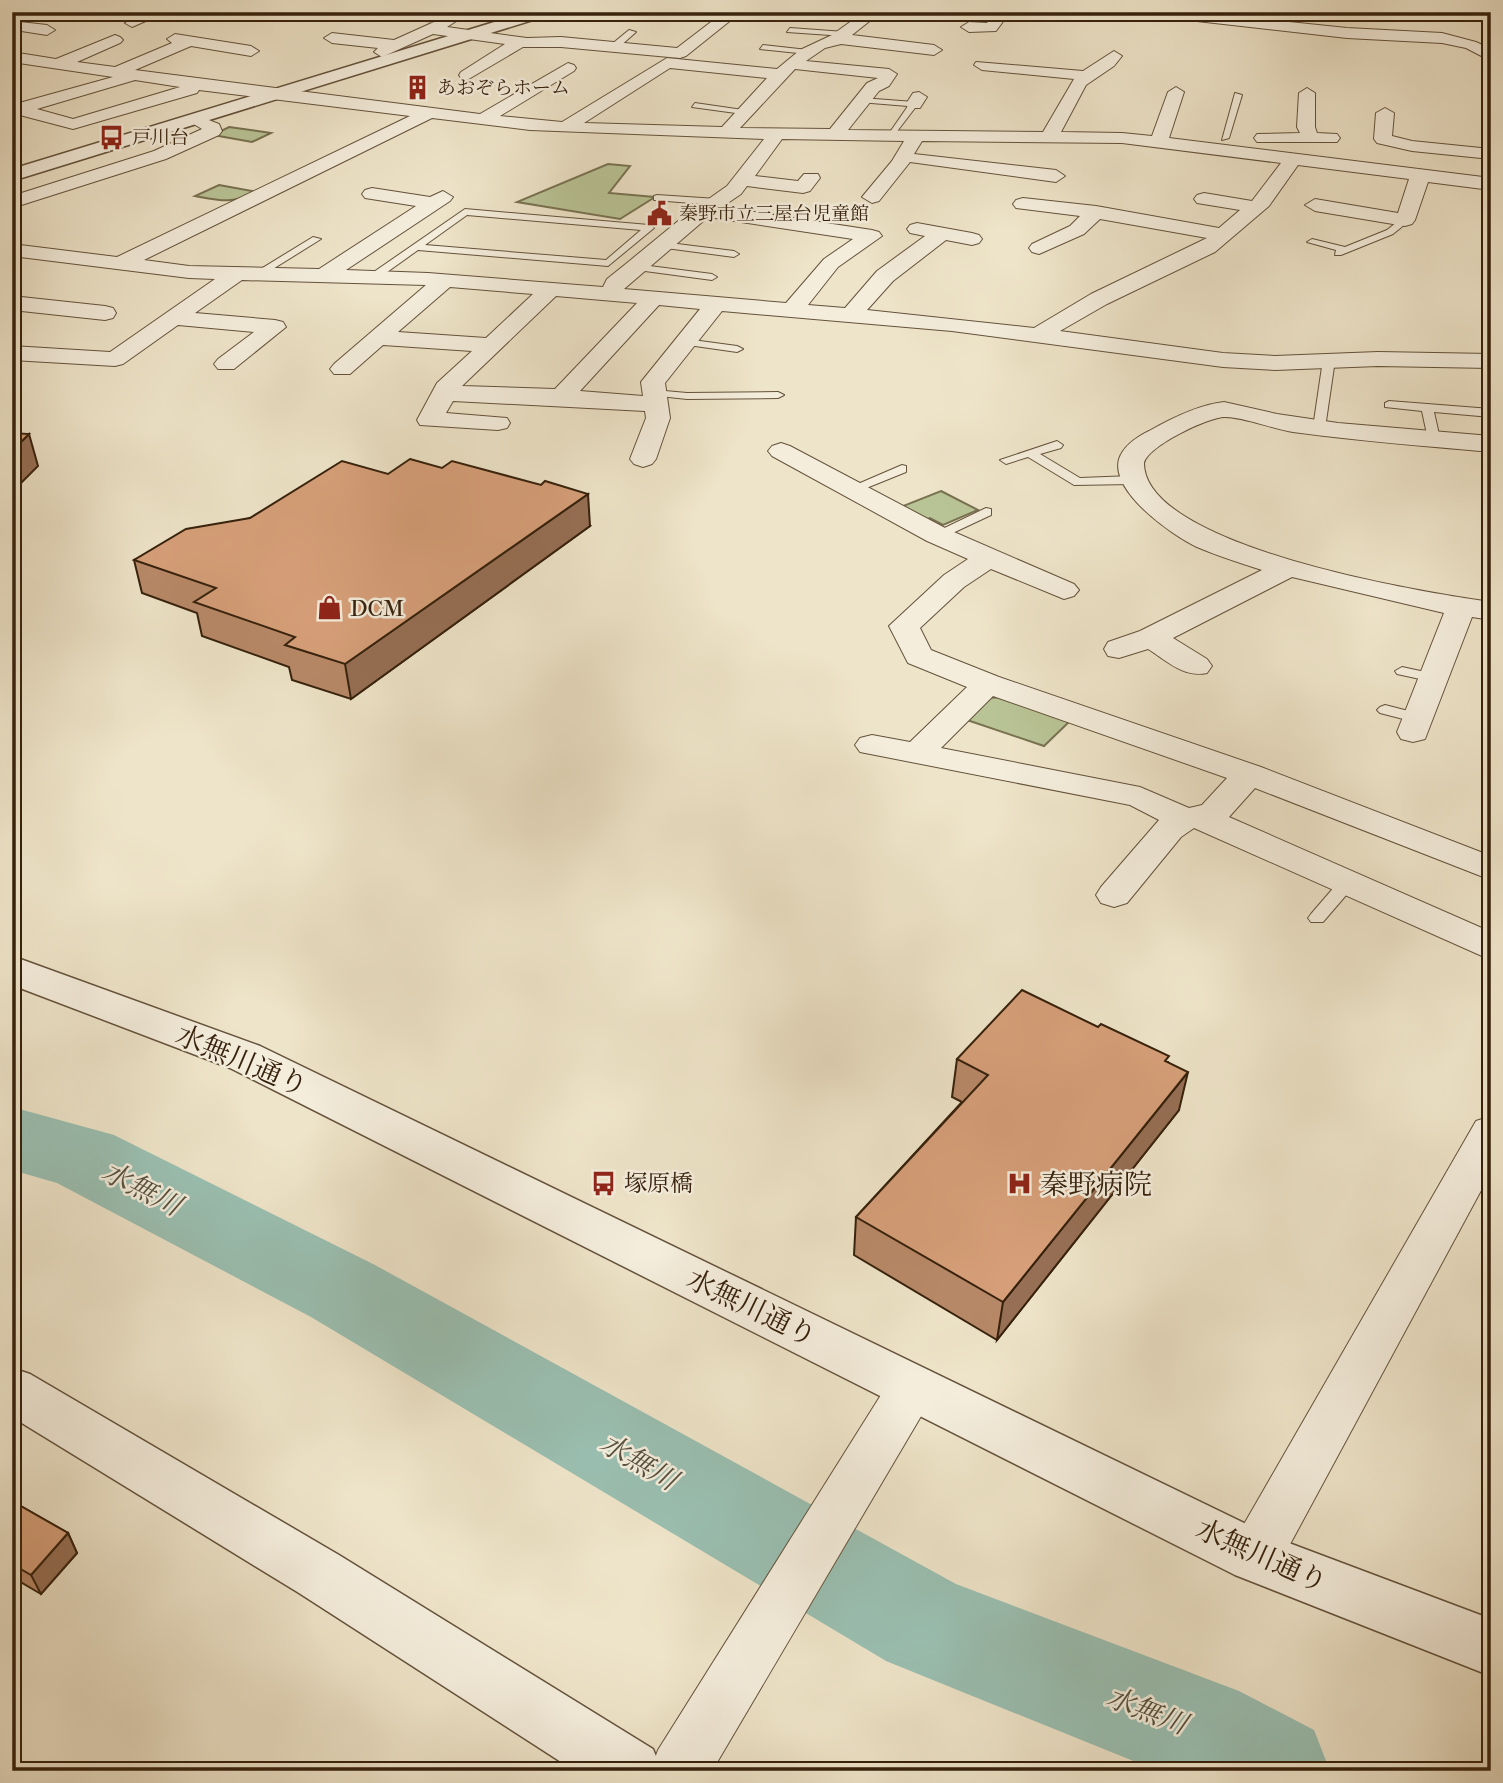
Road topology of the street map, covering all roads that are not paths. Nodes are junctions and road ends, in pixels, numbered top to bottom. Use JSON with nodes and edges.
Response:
{"nodes":[{"id":1,"x":159,"y":12,"type":"edge"},
{"id":2,"x":390,"y":12,"type":"edge"},
{"id":3,"x":544,"y":12,"type":"edge"},
{"id":4,"x":734,"y":12,"type":"edge"},
{"id":5,"x":874,"y":12,"type":"edge"},
{"id":6,"x":1003,"y":12,"type":"edge"},
{"id":7,"x":1088,"y":12,"type":"edge"},
{"id":8,"x":458,"y":16,"type":"edge"},
{"id":9,"x":132,"y":23,"type":"dead end"},
{"id":10,"x":583,"y":26,"type":"dead end"},
{"id":11,"x":969,"y":27,"type":"dead end"},
{"id":12,"x":431,"y":29,"type":"junction"},
{"id":13,"x":790,"y":30,"type":"dead end"},
{"id":14,"x":632,"y":32,"type":"dead end"},
{"id":15,"x":471,"y":35,"type":"junction"},
{"id":16,"x":841,"y":37,"type":"junction"},
{"id":17,"x":89,"y":38,"type":"dead end"},
{"id":18,"x":332,"y":38,"type":"dead end"},
{"id":19,"x":263,"y":40,"type":"dead end"},
{"id":20,"x":520,"y":42,"type":"junction"},
{"id":21,"x":561,"y":42,"type":"junction"},
{"id":22,"x":615,"y":46,"type":"junction"},
{"id":23,"x":923,"y":46,"type":"dead end"},
{"id":24,"x":762,"y":47,"type":"dead end"},
{"id":25,"x":808,"y":52,"type":"junction"},
{"id":26,"x":1009,"y":52,"type":"dead end"},
{"id":27,"x":1491,"y":55,"type":"edge"},
{"id":28,"x":1114,"y":56,"type":"dead end"},
{"id":29,"x":12,"y":57,"type":"edge"},
{"id":30,"x":68,"y":64,"type":"junction"},
{"id":31,"x":990,"y":66,"type":"joint"},
{"id":32,"x":568,"y":68,"type":"dead end"},
{"id":33,"x":787,"y":69,"type":"junction"},
{"id":34,"x":115,"y":73,"type":"junction"},
{"id":35,"x":467,"y":75,"type":"dead end"},
{"id":36,"x":38,"y":76,"type":"dead end"},
{"id":37,"x":135,"y":76,"type":"junction"},
{"id":38,"x":1087,"y":76,"type":"junction"},
{"id":39,"x":201,"y":86,"type":"junction"},
{"id":40,"x":1176,"y":92,"type":"dead end"},
{"id":41,"x":1307,"y":93,"type":"dead end"},
{"id":42,"x":276,"y":95,"type":"junction"},
{"id":43,"x":1238,"y":95,"type":"dead end"},
{"id":44,"x":862,"y":100,"type":"junction"},
{"id":45,"x":695,"y":105,"type":"dead end"},
{"id":46,"x":1150,"y":108,"type":"dead end"},
{"id":47,"x":1170,"y":109,"type":"junction"},
{"id":48,"x":15,"y":110,"type":"edge"},
{"id":49,"x":1366,"y":111,"type":"dead end"},
{"id":50,"x":743,"y":112,"type":"junction"},
{"id":51,"x":429,"y":113,"type":"junction"},
{"id":52,"x":1385,"y":113,"type":"junction"},
{"id":53,"x":1405,"y":115,"type":"dead end"},
{"id":54,"x":483,"y":119,"type":"junction"},
{"id":55,"x":196,"y":120,"type":"junction"},
{"id":56,"x":566,"y":127,"type":"junction"},
{"id":57,"x":728,"y":131,"type":"junction"},
{"id":58,"x":777,"y":134,"type":"junction"},
{"id":59,"x":835,"y":134,"type":"junction"},
{"id":60,"x":891,"y":135,"type":"junction"},
{"id":61,"x":916,"y":135,"type":"junction"},
{"id":62,"x":1049,"y":136,"type":"junction"},
{"id":63,"x":1093,"y":137,"type":"junction"},
{"id":64,"x":1225,"y":138,"type":"junction"},
{"id":65,"x":1311,"y":138,"type":"junction"},
{"id":66,"x":1331,"y":138,"type":"dead end"},
{"id":67,"x":1153,"y":139,"type":"junction"},
{"id":68,"x":1412,"y":146,"type":"junction"},
{"id":69,"x":1491,"y":155,"type":"edge"},
{"id":70,"x":917,"y":159,"type":"dead end"},
{"id":71,"x":1292,"y":161,"type":"junction"},
{"id":72,"x":1065,"y":166,"type":"junction"},
{"id":73,"x":12,"y":175,"type":"edge"},
{"id":74,"x":811,"y":178,"type":"dead end"},
{"id":75,"x":745,"y":180,"type":"junction"},
{"id":76,"x":1413,"y":180,"type":"junction"},
{"id":77,"x":1328,"y":181,"type":"dead end"},
{"id":78,"x":1491,"y":184,"type":"edge"},
{"id":79,"x":372,"y":194,"type":"dead end"},
{"id":80,"x":872,"y":197,"type":"dead end"},
{"id":81,"x":657,"y":198,"type":"dead end"},
{"id":82,"x":1204,"y":199,"type":"dead end"},
{"id":83,"x":12,"y":202,"type":"edge"},
{"id":84,"x":205,"y":202,"type":"dead end"},
{"id":85,"x":1023,"y":204,"type":"junction"},
{"id":86,"x":1315,"y":205,"type":"dead end"},
{"id":87,"x":236,"y":207,"type":"junction"},
{"id":88,"x":712,"y":207,"type":"junction"},
{"id":89,"x":1256,"y":207,"type":"junction"},
{"id":90,"x":1096,"y":212,"type":"junction"},
{"id":91,"x":1003,"y":220,"type":"dead end"},
{"id":92,"x":1405,"y":220,"type":"junction"},
{"id":93,"x":916,"y":229,"type":"dead end"},
{"id":94,"x":941,"y":234,"type":"junction"},
{"id":95,"x":1223,"y":235,"type":"junction"},
{"id":96,"x":316,"y":239,"type":"dead end"},
{"id":97,"x":972,"y":239,"type":"dead end"},
{"id":98,"x":1312,"y":242,"type":"dead end"},
{"id":99,"x":661,"y":245,"type":"junction"},
{"id":100,"x":415,"y":247,"type":"dead end"},
{"id":101,"x":1039,"y":248,"type":"dead end"},
{"id":102,"x":12,"y":250,"type":"edge"},
{"id":103,"x":734,"y":254,"type":"dead end"},
{"id":104,"x":77,"y":259,"type":"junction"},
{"id":105,"x":119,"y":265,"type":"junction"},
{"id":106,"x":634,"y":267,"type":"junction"},
{"id":107,"x":246,"y":274,"type":"junction"},
{"id":108,"x":323,"y":276,"type":"junction"},
{"id":109,"x":712,"y":277,"type":"dead end"},
{"id":110,"x":372,"y":278,"type":"junction"},
{"id":111,"x":444,"y":281,"type":"junction"},
{"id":112,"x":550,"y":290,"type":"junction"},
{"id":113,"x":610,"y":296,"type":"junction"},
{"id":114,"x":12,"y":297,"type":"edge"},
{"id":115,"x":652,"y":300,"type":"junction"},
{"id":116,"x":12,"y":303,"type":"edge"},
{"id":117,"x":715,"y":305,"type":"junction"},
{"id":118,"x":791,"y":311,"type":"junction"},
{"id":119,"x":105,"y":313,"type":"dead end"},
{"id":120,"x":851,"y":316,"type":"junction"},
{"id":121,"x":175,"y":318,"type":"junction"},
{"id":122,"x":1038,"y":335,"type":"junction"},
{"id":123,"x":378,"y":338,"type":"junction"},
{"id":124,"x":685,"y":342,"type":"junction"},
{"id":125,"x":492,"y":345,"type":"junction"},
{"id":126,"x":737,"y":349,"type":"dead end"},
{"id":127,"x":12,"y":353,"type":"edge"},
{"id":128,"x":1329,"y":360,"type":"junction"},
{"id":129,"x":1491,"y":361,"type":"edge"},
{"id":130,"x":226,"y":364,"type":"dead end"},
{"id":131,"x":342,"y":369,"type":"dead end"},
{"id":132,"x":446,"y":394,"type":"junction"},
{"id":133,"x":778,"y":395,"type":"dead end"},
{"id":134,"x":561,"y":397,"type":"junction"},
{"id":135,"x":655,"y":399,"type":"junction"},
{"id":136,"x":1389,"y":405,"type":"dead end"},
{"id":137,"x":1427,"y":408,"type":"junction"},
{"id":138,"x":1491,"y":413,"type":"edge"},
{"id":139,"x":401,"y":420,"type":"dead end"},
{"id":140,"x":429,"y":420,"type":"junction"},
{"id":141,"x":498,"y":423,"type":"dead end"},
{"id":142,"x":1319,"y":428,"type":"junction"},
{"id":143,"x":1434,"y":439,"type":"junction"},
{"id":144,"x":1491,"y":444,"type":"edge"},
{"id":145,"x":1057,"y":445,"type":"dead end"},
{"id":146,"x":781,"y":451,"type":"dead end"},
{"id":147,"x":1030,"y":453,"type":"junction"},
{"id":148,"x":643,"y":460,"type":"dead end"},
{"id":149,"x":1006,"y":460,"type":"dead end"},
{"id":150,"x":902,"y":470,"type":"dead end"},
{"id":151,"x":1132,"y":480,"type":"junction"},
{"id":152,"x":850,"y":490,"type":"junction"},
{"id":153,"x":986,"y":512,"type":"dead end"},
{"id":154,"x":937,"y":535,"type":"junction"},
{"id":155,"x":990,"y":558,"type":"junction"},
{"id":156,"x":1288,"y":568,"type":"junction"},
{"id":157,"x":1063,"y":590,"type":"dead end"},
{"id":158,"x":1476,"y":609,"type":"edge"},
{"id":159,"x":1151,"y":637,"type":"junction"},
{"id":160,"x":1119,"y":649,"type":"dead end"},
{"id":161,"x":1196,"y":666,"type":"dead end"},
{"id":162,"x":1402,"y":671,"type":"dead end"},
{"id":163,"x":1434,"y":678,"type":"junction"},
{"id":164,"x":988,"y":684,"type":"junction"},
{"id":165,"x":1385,"y":710,"type":"dead end"},
{"id":166,"x":1416,"y":725,"type":"joint"},
{"id":167,"x":872,"y":744,"type":"dead end"},
{"id":168,"x":919,"y":752,"type":"junction"},
{"id":169,"x":1249,"y":774,"type":"junction"},
{"id":170,"x":1191,"y":818,"type":"junction"},
{"id":171,"x":1491,"y":869,"type":"edge"},
{"id":172,"x":1348,"y":882,"type":"junction"},
{"id":173,"x":1114,"y":895,"type":"dead end"},
{"id":174,"x":1317,"y":918,"type":"dead end"},
{"id":175,"x":1491,"y":947,"type":"edge"},
{"id":176,"x":12,"y":970,"type":"edge"},
{"id":177,"x":1491,"y":1132,"type":"edge"},
{"id":178,"x":913,"y":1386,"type":"junction"},
{"id":179,"x":12,"y":1390,"type":"edge"},
{"id":180,"x":1255,"y":1556,"type":"junction"},
{"id":181,"x":1491,"y":1648,"type":"edge"},
{"id":182,"x":631,"y":1771,"type":"edge"},
{"id":183,"x":679,"y":1771,"type":"edge"}],
"edges":[{"from":1,"to":9,"type":"street"},
{"from":2,"to":8,"type":"street"},
{"from":3,"to":15,"type":"street"},
{"from":4,"to":22,"type":"street"},
{"from":5,"to":16,"type":"street"},
{"from":6,"to":11,"type":"street"},
{"from":7,"to":27,"type":"street"},
{"from":8,"to":12,"type":"street"},
{"from":10,"to":21,"type":"street"},
{"from":12,"to":15,"type":"street"},
{"from":12,"to":18,"type":"street"},
{"from":13,"to":16,"type":"lane"},
{"from":14,"to":22,"type":"lane"},
{"from":15,"to":20,"type":"street"},
{"from":15,"to":42,"type":"street"},
{"from":16,"to":23,"type":"street"},
{"from":16,"to":25,"type":"street"},
{"from":17,"to":30,"type":"street"},
{"from":19,"to":34,"type":"street"},
{"from":20,"to":21,"type":"street"},
{"from":20,"to":35,"type":"street"},
{"from":21,"to":22,"type":"street"},
{"from":24,"to":25,"type":"lane"},
{"from":25,"to":33,"type":"street"},
{"from":26,"to":31,"type":"street"},
{"from":28,"to":38,"type":"street"},
{"from":29,"to":30,"type":"street"},
{"from":30,"to":34,"type":"street"},
{"from":30,"to":36,"type":"street"},
{"from":31,"to":38,"type":"street"},
{"from":32,"to":54,"type":"street"},
{"from":33,"to":44,"type":"street"},
{"from":33,"to":50,"type":"street"},
{"from":33,"to":56,"type":"street"},
{"from":34,"to":37,"type":"street"},
{"from":37,"to":39,"type":"street"},
{"from":37,"to":48,"type":"street"},
{"from":38,"to":62,"type":"street"},
{"from":39,"to":42,"type":"street"},
{"from":39,"to":48,"type":"street"},
{"from":40,"to":47,"type":"street"},
{"from":41,"to":65,"type":"street"},
{"from":42,"to":51,"type":"street"},
{"from":42,"to":55,"type":"street"},
{"from":43,"to":64,"type":"lane"},
{"from":44,"to":59,"type":"street"},
{"from":44,"to":60,"type":"lane"},
{"from":45,"to":50,"type":"lane"},
{"from":46,"to":47,"type":"street"},
{"from":47,"to":67,"type":"street"},
{"from":49,"to":52,"type":"street"},
{"from":50,"to":57,"type":"street"},
{"from":51,"to":54,"type":"street"},
{"from":51,"to":87,"type":"street"},
{"from":52,"to":53,"type":"street"},
{"from":52,"to":68,"type":"street"},
{"from":54,"to":56,"type":"street"},
{"from":55,"to":73,"type":"street"},
{"from":55,"to":83,"type":"street"},
{"from":56,"to":57,"type":"street"},
{"from":57,"to":58,"type":"street"},
{"from":58,"to":59,"type":"street"},
{"from":58,"to":75,"type":"street"},
{"from":59,"to":60,"type":"street"},
{"from":60,"to":61,"type":"street"},
{"from":61,"to":62,"type":"street"},
{"from":61,"to":80,"type":"street"},
{"from":62,"to":63,"type":"street"},
{"from":63,"to":67,"type":"street"},
{"from":63,"to":72,"type":"street"},
{"from":64,"to":65,"type":"street"},
{"from":64,"to":67,"type":"street"},
{"from":65,"to":66,"type":"street"},
{"from":67,"to":71,"type":"street"},
{"from":68,"to":69,"type":"street"},
{"from":68,"to":76,"type":"street"},
{"from":70,"to":72,"type":"street"},
{"from":71,"to":76,"type":"street"},
{"from":71,"to":89,"type":"street"},
{"from":72,"to":85,"type":"street"},
{"from":74,"to":75,"type":"street"},
{"from":75,"to":88,"type":"street"},
{"from":76,"to":77,"type":"street"},
{"from":76,"to":78,"type":"street"},
{"from":76,"to":92,"type":"street"},
{"from":79,"to":108,"type":"street"},
{"from":81,"to":88,"type":"lane"},
{"from":82,"to":89,"type":"street"},
{"from":84,"to":87,"type":"street"},
{"from":85,"to":90,"type":"street"},
{"from":85,"to":91,"type":"street"},
{"from":86,"to":92,"type":"street"},
{"from":87,"to":105,"type":"street"},
{"from":88,"to":99,"type":"street"},
{"from":88,"to":118,"type":"street"},
{"from":89,"to":95,"type":"street"},
{"from":90,"to":95,"type":"street"},
{"from":90,"to":101,"type":"street"},
{"from":92,"to":98,"type":"lane"},
{"from":93,"to":94,"type":"street"},
{"from":94,"to":97,"type":"street"},
{"from":94,"to":120,"type":"street"},
{"from":95,"to":122,"type":"street"},
{"from":96,"to":107,"type":"lane"},
{"from":99,"to":103,"type":"lane"},
{"from":99,"to":106,"type":"street"},
{"from":100,"to":110,"type":"lane"},
{"from":102,"to":104,"type":"street"},
{"from":104,"to":105,"type":"street"},
{"from":104,"to":114,"type":"street"},
{"from":105,"to":107,"type":"street"},
{"from":106,"to":109,"type":"lane"},
{"from":106,"to":113,"type":"street"},
{"from":107,"to":108,"type":"street"},
{"from":107,"to":121,"type":"street"},
{"from":108,"to":110,"type":"street"},
{"from":110,"to":111,"type":"street"},
{"from":111,"to":112,"type":"street"},
{"from":111,"to":123,"type":"street"},
{"from":112,"to":113,"type":"street"},
{"from":112,"to":125,"type":"street"},
{"from":113,"to":115,"type":"street"},
{"from":115,"to":117,"type":"street"},
{"from":115,"to":134,"type":"street"},
{"from":116,"to":119,"type":"street"},
{"from":117,"to":118,"type":"street"},
{"from":117,"to":124,"type":"street"},
{"from":118,"to":120,"type":"street"},
{"from":120,"to":122,"type":"street"},
{"from":121,"to":127,"type":"street"},
{"from":121,"to":130,"type":"street"},
{"from":122,"to":128,"type":"street"},
{"from":123,"to":125,"type":"street"},
{"from":123,"to":131,"type":"street"},
{"from":124,"to":126,"type":"lane"},
{"from":124,"to":135,"type":"street"},
{"from":125,"to":132,"type":"street"},
{"from":128,"to":129,"type":"street"},
{"from":128,"to":142,"type":"lane"},
{"from":132,"to":134,"type":"street"},
{"from":132,"to":140,"type":"street"},
{"from":133,"to":135,"type":"lane"},
{"from":134,"to":135,"type":"street"},
{"from":135,"to":148,"type":"street"},
{"from":136,"to":137,"type":"lane"},
{"from":137,"to":138,"type":"lane"},
{"from":137,"to":143,"type":"lane"},
{"from":139,"to":140,"type":"street"},
{"from":140,"to":141,"type":"street"},
{"from":142,"to":143,"type":"street"},
{"from":142,"to":151,"type":"street"},
{"from":143,"to":144,"type":"street"},
{"from":145,"to":147,"type":"lane"},
{"from":146,"to":152,"type":"street"},
{"from":147,"to":149,"type":"lane"},
{"from":147,"to":151,"type":"lane"},
{"from":150,"to":152,"type":"lane"},
{"from":151,"to":156,"type":"street"},
{"from":152,"to":154,"type":"street"},
{"from":153,"to":154,"type":"lane"},
{"from":154,"to":155,"type":"street"},
{"from":155,"to":157,"type":"street"},
{"from":155,"to":164,"type":"street"},
{"from":156,"to":158,"type":"street"},
{"from":156,"to":159,"type":"street"},
{"from":158,"to":163,"type":"street"},
{"from":159,"to":160,"type":"street"},
{"from":159,"to":161,"type":"street"},
{"from":162,"to":163,"type":"lane"},
{"from":163,"to":166,"type":"street"},
{"from":164,"to":168,"type":"street"},
{"from":164,"to":169,"type":"street"},
{"from":165,"to":166,"type":"lane"},
{"from":167,"to":168,"type":"street"},
{"from":168,"to":170,"type":"street"},
{"from":169,"to":170,"type":"street"},
{"from":169,"to":171,"type":"street"},
{"from":170,"to":172,"type":"street"},
{"from":170,"to":173,"type":"street"},
{"from":172,"to":174,"type":"lane"},
{"from":172,"to":175,"type":"street"},
{"from":176,"to":178,"type":"street","name":"水無川通り"},
{"from":177,"to":180,"type":"street"},
{"from":178,"to":180,"type":"street","name":"水無川通り"},
{"from":178,"to":183,"type":"street"},
{"from":179,"to":182,"type":"street"},
{"from":180,"to":181,"type":"street","name":"水無川通り"}]}
